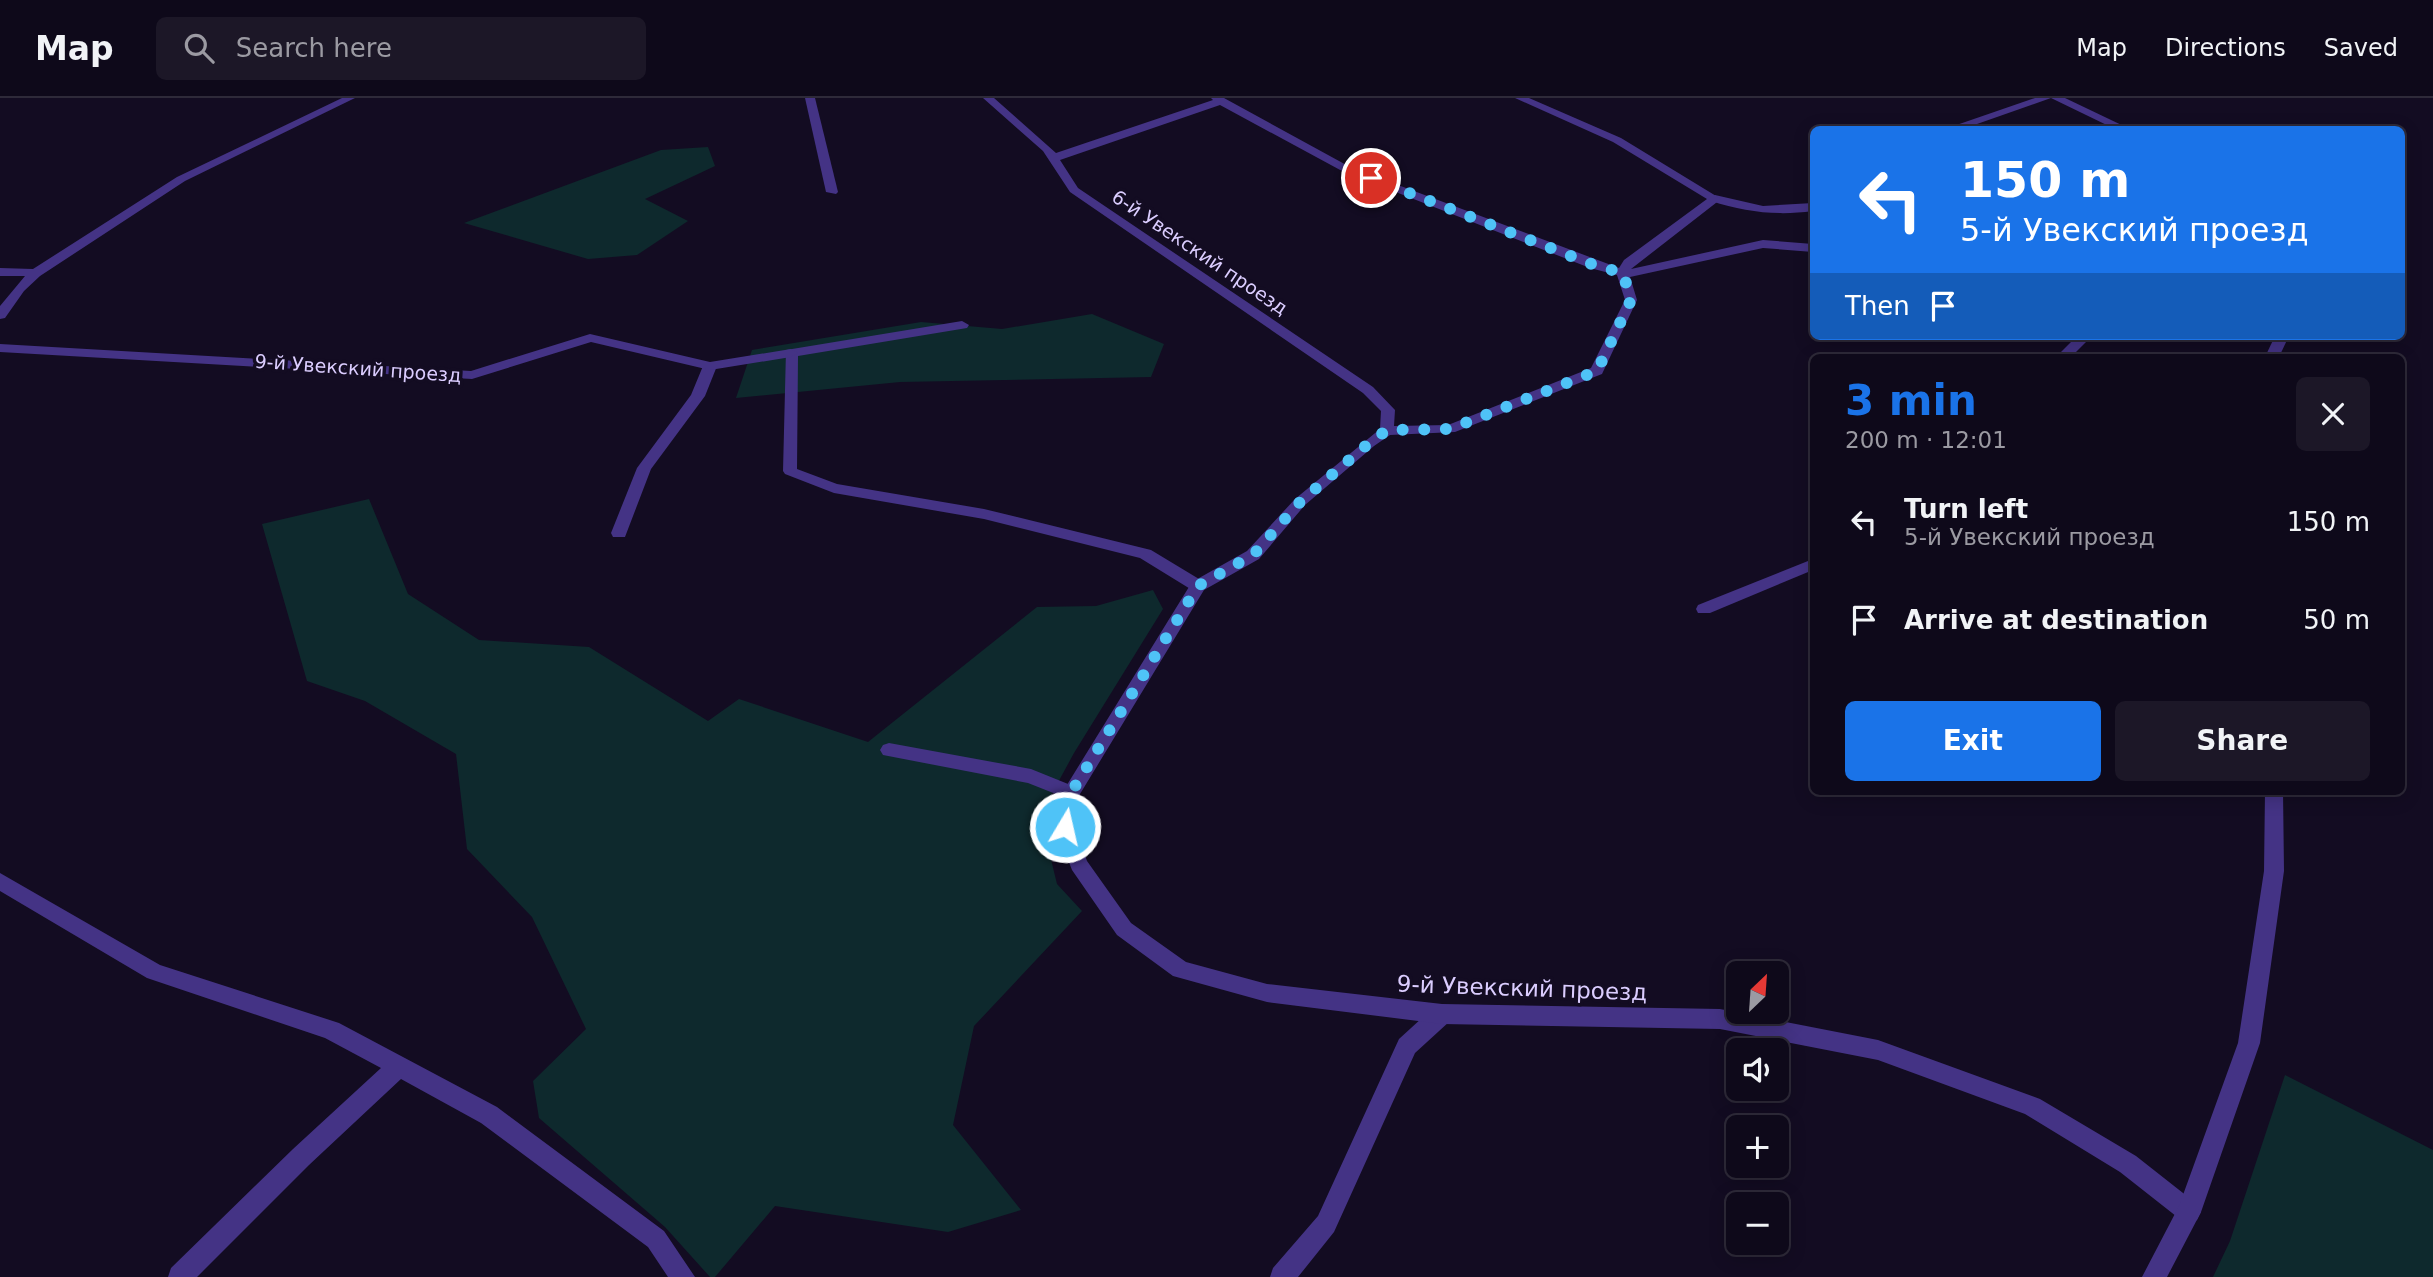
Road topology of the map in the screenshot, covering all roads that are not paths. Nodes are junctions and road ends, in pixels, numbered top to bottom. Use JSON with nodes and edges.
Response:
{"nodes":[{"id":1,"x":351,"y":98,"type":"edge"},
{"id":2,"x":810,"y":98,"type":"edge"},
{"id":3,"x":989,"y":98,"type":"edge"},
{"id":4,"x":1520,"y":98,"type":"edge"},
{"id":5,"x":2046,"y":98,"type":"edge"},
{"id":6,"x":2056,"y":98,"type":"edge"},
{"id":7,"x":1219,"y":100,"type":"edge"},
{"id":8,"x":1959,"y":126,"type":"edge"},
{"id":9,"x":2118,"y":126,"type":"edge"},
{"id":10,"x":1053,"y":158,"type":"junction"},
{"id":11,"x":832,"y":192,"type":"dead end"},
{"id":12,"x":1715,"y":199,"type":"junction"},
{"id":13,"x":1810,"y":208,"type":"edge"},
{"id":14,"x":1810,"y":248,"type":"edge"},
{"id":15,"x":0,"y":272,"type":"edge"},
{"id":16,"x":36,"y":273,"type":"junction"},
{"id":17,"x":1623,"y":273,"type":"junction"},
{"id":18,"x":0,"y":315,"type":"edge"},
{"id":19,"x":962,"y":325,"type":"dead end"},
{"id":20,"x":2081,"y":340,"type":"edge"},
{"id":21,"x":0,"y":348,"type":"edge"},
{"id":22,"x":791,"y":353,"type":"junction"},
{"id":23,"x":2066,"y":354,"type":"edge"},
{"id":24,"x":710,"y":366,"type":"junction"},
{"id":25,"x":1387,"y":430,"type":"junction"},
{"id":26,"x":619,"y":533,"type":"dead end"},
{"id":27,"x":1810,"y":565,"type":"edge"},
{"id":28,"x":1198,"y":586,"type":"junction"},
{"id":29,"x":1703,"y":609,"type":"dead end"},
{"id":30,"x":889,"y":750,"type":"dead end"},
{"id":31,"x":1071,"y":793,"type":"junction"},
{"id":32,"x":2274,"y":795,"type":"edge"},
{"id":33,"x":0,"y":881,"type":"edge"},
{"id":34,"x":1442,"y":1014,"type":"junction"},
{"id":35,"x":397,"y":1068,"type":"junction"},
{"id":36,"x":2189,"y":1212,"type":"junction"},
{"id":37,"x":180,"y":1277,"type":"edge"},
{"id":38,"x":682,"y":1277,"type":"edge"},
{"id":39,"x":1282,"y":1277,"type":"edge"},
{"id":40,"x":2154,"y":1277,"type":"edge"}],
"edges":[{"from":1,"to":16,"type":"street"},
{"from":2,"to":11,"type":"street"},
{"from":3,"to":10,"type":"street","name":"6-й Увекский проезд"},
{"from":4,"to":12,"type":"street"},
{"from":5,"to":8,"type":"street"},
{"from":6,"to":9,"type":"street"},
{"from":7,"to":10,"type":"street"},
{"from":7,"to":17,"type":"street"},
{"from":10,"to":25,"type":"street","name":"6-й Увекский проезд"},
{"from":12,"to":13,"type":"street"},
{"from":12,"to":17,"type":"street"},
{"from":14,"to":17,"type":"street"},
{"from":15,"to":16,"type":"street"},
{"from":16,"to":18,"type":"street"},
{"from":17,"to":25,"type":"street"},
{"from":19,"to":22,"type":"street","name":"9-й Увекский проезд"},
{"from":20,"to":23,"type":"street"},
{"from":21,"to":24,"type":"street","name":"9-й Увекский проезд"},
{"from":22,"to":24,"type":"street","name":"9-й Увекский проезд"},
{"from":22,"to":28,"type":"street"},
{"from":24,"to":26,"type":"street"},
{"from":25,"to":28,"type":"street","name":"9-й Увекский проезд"},
{"from":27,"to":29,"type":"street"},
{"from":28,"to":31,"type":"street","name":"9-й Увекский проезд"},
{"from":30,"to":31,"type":"street"},
{"from":31,"to":34,"type":"street","name":"9-й Увекский проезд"},
{"from":32,"to":36,"type":"street"},
{"from":33,"to":35,"type":"street"},
{"from":34,"to":36,"type":"street","name":"9-й Увекский проезд"},
{"from":34,"to":39,"type":"street"},
{"from":35,"to":37,"type":"street"},
{"from":35,"to":38,"type":"street"},
{"from":36,"to":40,"type":"street"}]}
